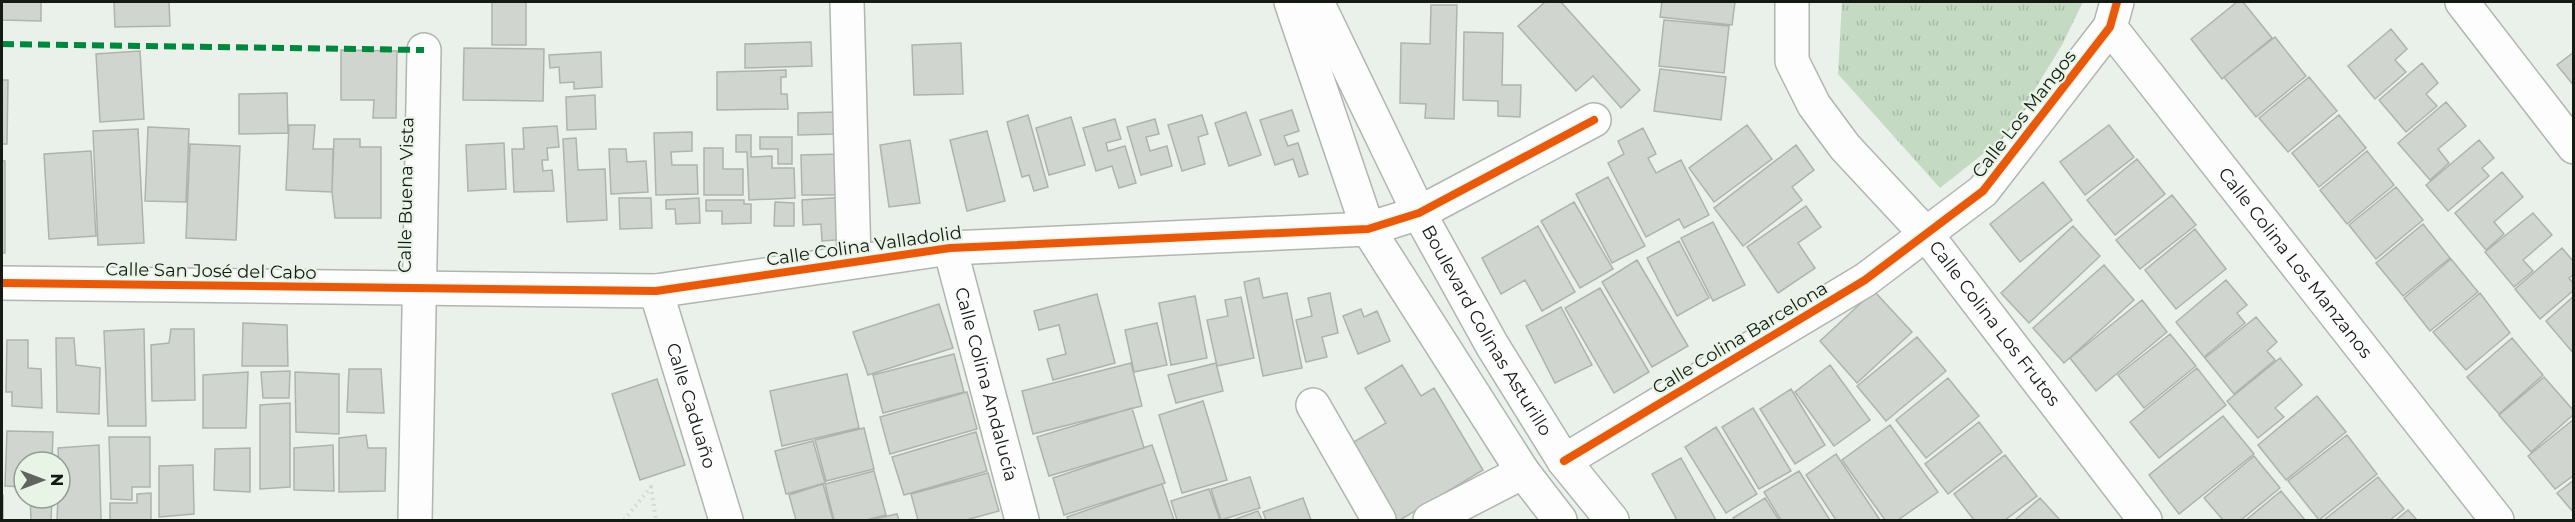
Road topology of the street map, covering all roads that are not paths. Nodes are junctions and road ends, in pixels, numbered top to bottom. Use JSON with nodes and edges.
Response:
{"nodes":[{"id":1,"x":846,"y":2,"type":"edge"},
{"id":2,"x":1291,"y":2,"type":"edge"},
{"id":3,"x":1317,"y":2,"type":"edge"},
{"id":4,"x":1792,"y":2,"type":"edge"},
{"id":5,"x":2462,"y":2,"type":"edge"},
{"id":6,"x":2113,"y":14,"type":"edge"},
{"id":7,"x":424,"y":50,"type":"dead end"},
{"id":8,"x":1594,"y":120,"type":"dead end"},
{"id":9,"x":2574,"y":147,"type":"edge"},
{"id":10,"x":1419,"y":213,"type":"junction"},
{"id":11,"x":1368,"y":229,"type":"junction"},
{"id":12,"x":1926,"y":234,"type":"junction"},
{"id":13,"x":950,"y":248,"type":"junction"},
{"id":14,"x":854,"y":260,"type":"junction"},
{"id":15,"x":2,"y":283,"type":"edge"},
{"id":16,"x":420,"y":289,"type":"junction"},
{"id":17,"x":656,"y":291,"type":"junction"},
{"id":18,"x":1312,"y":405,"type":"dead end"},
{"id":19,"x":1564,"y":461,"type":"junction"},
{"id":20,"x":1523,"y":472,"type":"junction"},
{"id":21,"x":415,"y":520,"type":"edge"},
{"id":22,"x":726,"y":520,"type":"edge"},
{"id":23,"x":1022,"y":520,"type":"edge"},
{"id":24,"x":1379,"y":520,"type":"edge"},
{"id":25,"x":1430,"y":520,"type":"edge"},
{"id":26,"x":1560,"y":520,"type":"edge"},
{"id":27,"x":1612,"y":520,"type":"edge"},
{"id":28,"x":2145,"y":520,"type":"edge"},
{"id":29,"x":2497,"y":520,"type":"edge"}],
"edges":[{"from":1,"to":14,"type":"street"},
{"from":2,"to":11,"type":"street"},
{"from":3,"to":10,"type":"street","name":"Boulevard Colinas Asturillo"},
{"from":4,"to":12,"type":"street","name":"Calle Colina Los Frutos"},
{"from":5,"to":9,"type":"street"},
{"from":6,"to":12,"type":"street","name":"Calle Los Mangos"},
{"from":6,"to":29,"type":"street","name":"Calle Colina Los Manzanos"},
{"from":7,"to":16,"type":"street","name":"Calle Buena Vista"},
{"from":8,"to":10,"type":"street","name":"Calle Colina Valladolid"},
{"from":10,"to":11,"type":"street","name":"Calle Colina Valladolid"},
{"from":10,"to":19,"type":"street","name":"Boulevard Colinas Asturillo"},
{"from":11,"to":13,"type":"street","name":"Calle Colina Valladolid"},
{"from":11,"to":20,"type":"street"},
{"from":12,"to":19,"type":"street","name":"Calle Colina Barcelona"},
{"from":12,"to":28,"type":"street","name":"Calle Colina Los Frutos"},
{"from":13,"to":14,"type":"street","name":"Calle Colina Valladolid"},
{"from":13,"to":23,"type":"street","name":"Calle Colina Andalucía"},
{"from":14,"to":17,"type":"street","name":"Calle Colina Valladolid"},
{"from":15,"to":16,"type":"street","name":"Calle San José del Cabo"},
{"from":16,"to":17,"type":"street","name":"Calle Colina Valladolid"},
{"from":16,"to":21,"type":"street","name":"Calle Buena Vista"},
{"from":17,"to":22,"type":"street","name":"Calle Caduaño"},
{"from":18,"to":24,"type":"street"},
{"from":19,"to":27,"type":"street","name":"Boulevard Colinas Asturillo"},
{"from":20,"to":25,"type":"street"},
{"from":20,"to":26,"type":"street"}]}
